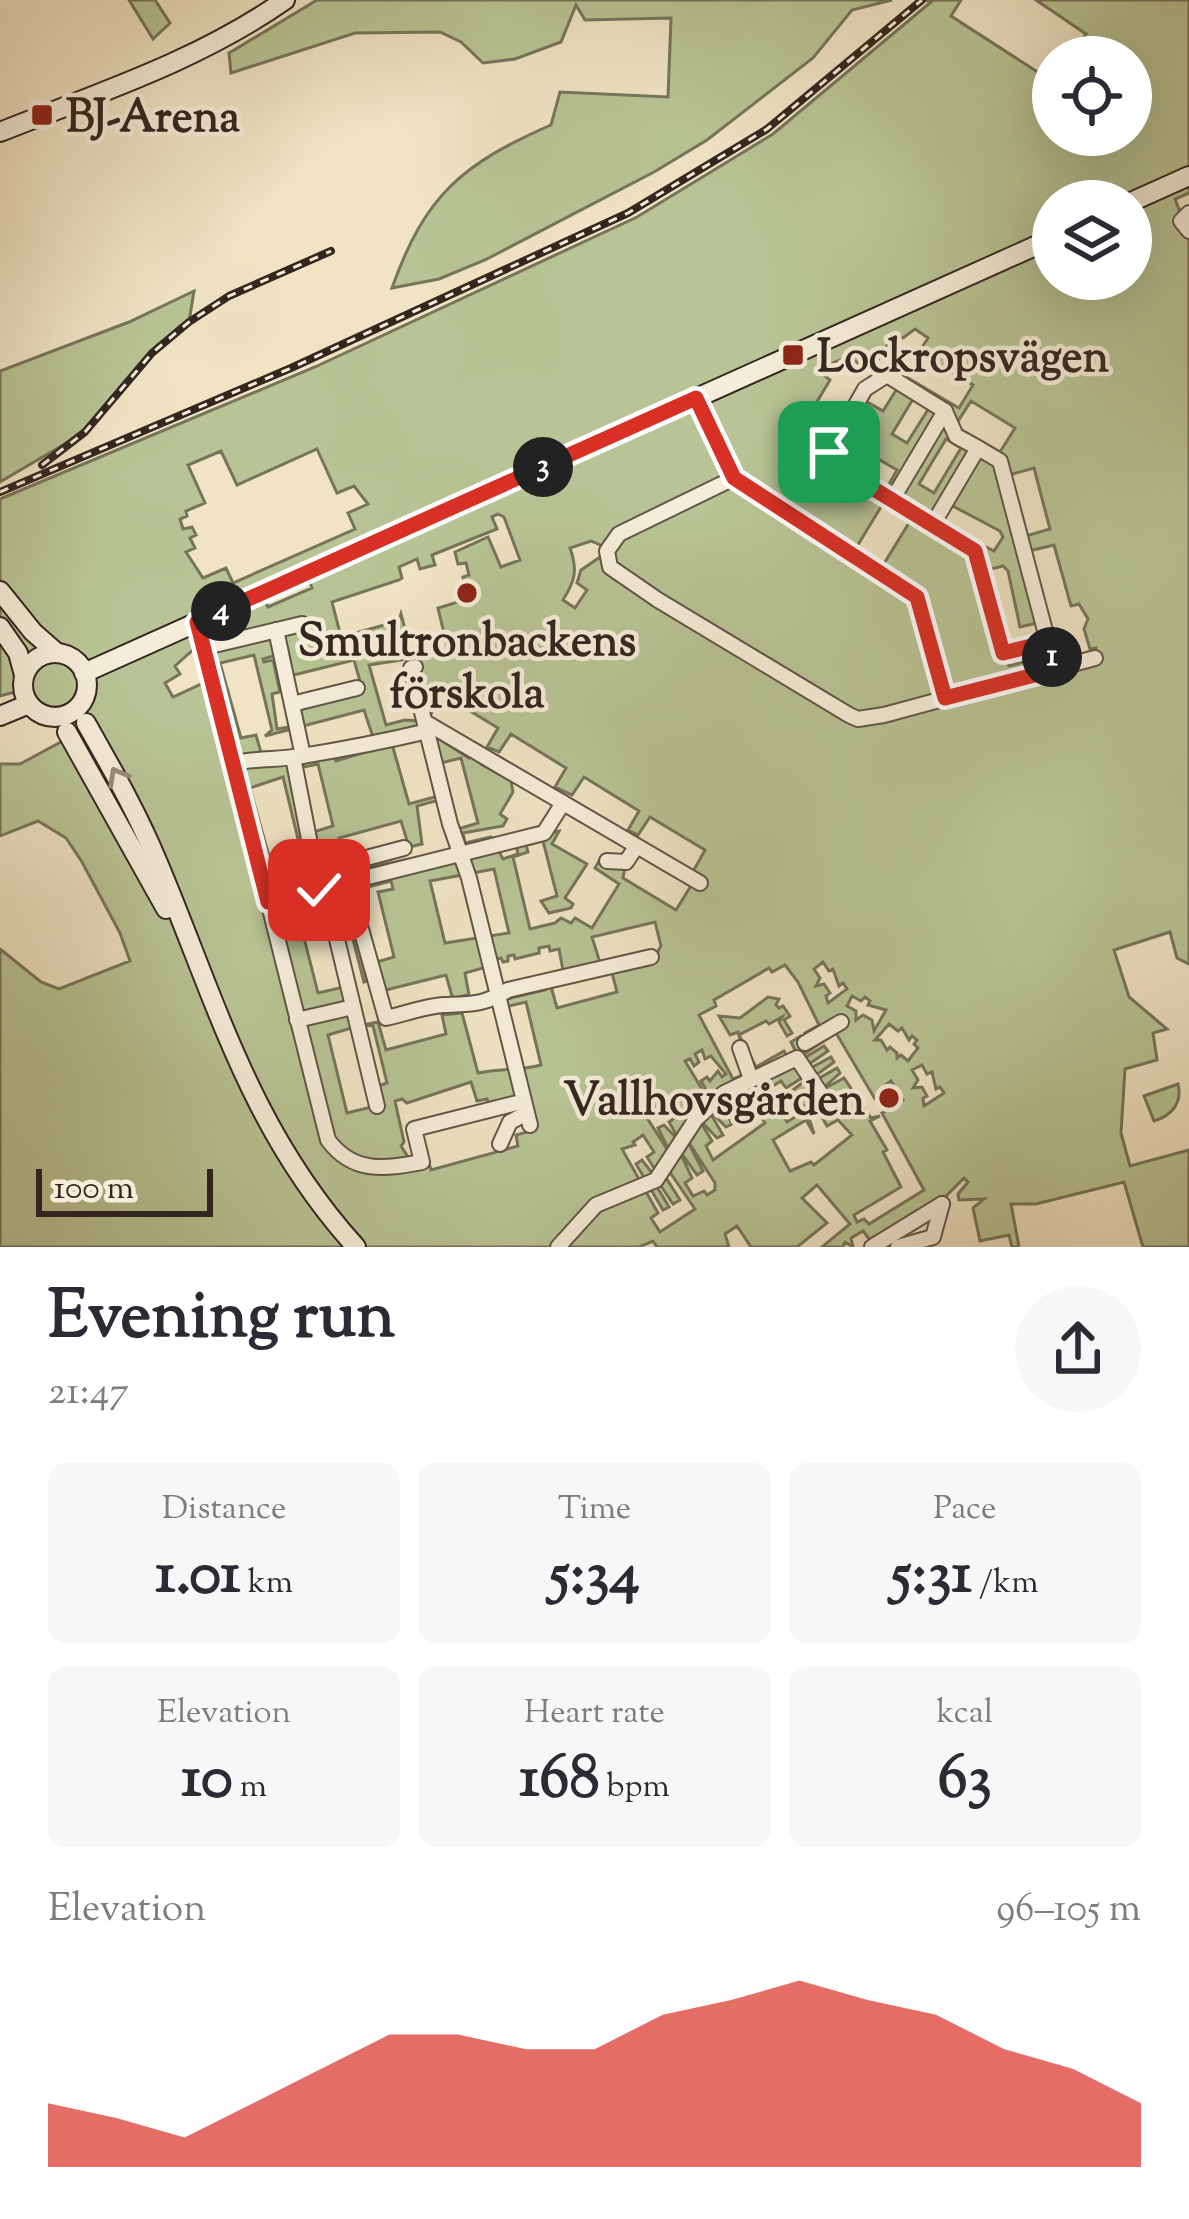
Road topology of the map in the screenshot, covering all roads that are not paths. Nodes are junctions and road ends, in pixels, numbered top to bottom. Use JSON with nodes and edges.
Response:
{"nodes":[{"id":1,"x":285,"y":0,"type":"edge"},
{"id":2,"x":0,"y":132,"type":"edge"},
{"id":3,"x":1189,"y":176,"type":"edge"},
{"id":4,"x":1152,"y":193,"type":"edge"},
{"id":5,"x":1032,"y":247,"type":"edge"},
{"id":6,"x":696,"y":398,"type":"junction"},
{"id":7,"x":945,"y":411,"type":"junction"},
{"id":8,"x":978,"y":448,"type":"junction"},
{"id":9,"x":734,"y":478,"type":"junction"},
{"id":10,"x":892,"y":500,"type":"junction"},
{"id":11,"x":933,"y":524,"type":"junction"},
{"id":12,"x":0,"y":591,"type":"edge"},
{"id":13,"x":197,"y":622,"type":"junction"},
{"id":14,"x":302,"y":624,"type":"dead end"},
{"id":15,"x":0,"y":627,"type":"edge"},
{"id":16,"x":276,"y":630,"type":"junction"},
{"id":17,"x":1048,"y":642,"type":"junction"},
{"id":18,"x":206,"y":647,"type":"junction"},
{"id":19,"x":57,"y":652,"type":"junction"},
{"id":20,"x":1096,"y":658,"type":"dead end"},
{"id":21,"x":415,"y":667,"type":"dead end"},
{"id":22,"x":1054,"y":670,"type":"junction"},
{"id":23,"x":24,"y":675,"type":"junction"},
{"id":24,"x":86,"y":677,"type":"junction"},
{"id":25,"x":357,"y":688,"type":"dead end"},
{"id":26,"x":945,"y":698,"type":"junction"},
{"id":27,"x":27,"y":701,"type":"junction"},
{"id":28,"x":292,"y":704,"type":"junction"},
{"id":29,"x":0,"y":712,"type":"edge"},
{"id":30,"x":84,"y":715,"type":"junction"},
{"id":31,"x":61,"y":726,"type":"junction"},
{"id":32,"x":426,"y":726,"type":"junction"},
{"id":33,"x":298,"y":757,"type":"junction"},
{"id":34,"x":234,"y":763,"type":"junction"},
{"id":35,"x":563,"y":803,"type":"junction"},
{"id":36,"x":636,"y":847,"type":"junction"},
{"id":37,"x":404,"y":848,"type":"dead end"},
{"id":38,"x":460,"y":854,"type":"junction"},
{"id":39,"x":607,"y":861,"type":"dead end"},
{"id":40,"x":354,"y":881,"type":"junction"},
{"id":41,"x":700,"y":883,"type":"dead end"},
{"id":42,"x":319,"y":890,"type":"junction"},
{"id":43,"x":268,"y":902,"type":"junction"},
{"id":44,"x":651,"y":957,"type":"dead end"},
{"id":45,"x":194,"y":961,"type":"junction"},
{"id":46,"x":498,"y":997,"type":"junction"},
{"id":47,"x":353,"y":1006,"type":"junction"},
{"id":48,"x":297,"y":1020,"type":"junction"},
{"id":49,"x":841,"y":1022,"type":"dead end"},
{"id":50,"x":740,"y":1048,"type":"dead end"},
{"id":51,"x":797,"y":1058,"type":"junction"},
{"id":52,"x":751,"y":1079,"type":"junction"},
{"id":53,"x":825,"y":1100,"type":"dead end"},
{"id":54,"x":376,"y":1106,"type":"dead end"},
{"id":55,"x":526,"y":1114,"type":"junction"},
{"id":56,"x":500,"y":1144,"type":"dead end"},
{"id":57,"x":568,"y":1243,"type":"edge"},
{"id":58,"x":356,"y":1247,"type":"edge"},
{"id":59,"x":872,"y":1247,"type":"edge"},
{"id":60,"x":898,"y":1247,"type":"edge"}],
"edges":[{"from":1,"to":2,"type":"street"},
{"from":3,"to":4,"type":"street"},
{"from":5,"to":6,"type":"street"},
{"from":6,"to":9,"type":"street"},
{"from":6,"to":13,"type":"street"},
{"from":7,"to":8,"type":"street"},
{"from":7,"to":10,"type":"street"},
{"from":7,"to":10,"type":"street"},
{"from":8,"to":11,"type":"street"},
{"from":8,"to":17,"type":"street"},
{"from":9,"to":26,"type":"street"},
{"from":9,"to":26,"type":"street"},
{"from":10,"to":11,"type":"street"},
{"from":11,"to":17,"type":"street"},
{"from":12,"to":19,"type":"street"},
{"from":13,"to":18,"type":"street"},
{"from":13,"to":24,"type":"street"},
{"from":14,"to":16,"type":"street"},
{"from":15,"to":23,"type":"street"},
{"from":16,"to":18,"type":"street"},
{"from":16,"to":28,"type":"street"},
{"from":17,"to":22,"type":"street"},
{"from":18,"to":34,"type":"street"},
{"from":19,"to":23,"type":"street"},
{"from":19,"to":24,"type":"street"},
{"from":20,"to":22,"type":"street"},
{"from":21,"to":32,"type":"street"},
{"from":22,"to":26,"type":"street"},
{"from":23,"to":27,"type":"street"},
{"from":24,"to":30,"type":"street"},
{"from":25,"to":28,"type":"street"},
{"from":27,"to":29,"type":"street"},
{"from":27,"to":31,"type":"street"},
{"from":28,"to":33,"type":"street"},
{"from":30,"to":31,"type":"street"},
{"from":45,"to":30,"type":"street","one_way":true},
{"from":31,"to":45,"type":"street"},
{"from":32,"to":33,"type":"street"},
{"from":32,"to":35,"type":"street"},
{"from":32,"to":38,"type":"street"},
{"from":33,"to":34,"type":"street"},
{"from":33,"to":42,"type":"street"},
{"from":34,"to":43,"type":"street"},
{"from":35,"to":36,"type":"street"},
{"from":35,"to":38,"type":"street"},
{"from":36,"to":39,"type":"street"},
{"from":36,"to":41,"type":"street"},
{"from":37,"to":40,"type":"street"},
{"from":38,"to":40,"type":"street"},
{"from":38,"to":46,"type":"street"},
{"from":40,"to":42,"type":"street"},
{"from":40,"to":46,"type":"street"},
{"from":42,"to":43,"type":"street"},
{"from":42,"to":47,"type":"street"},
{"from":43,"to":48,"type":"street"},
{"from":44,"to":46,"type":"street"},
{"from":45,"to":58,"type":"street"},
{"from":46,"to":55,"type":"street"},
{"from":47,"to":48,"type":"street"},
{"from":47,"to":54,"type":"street"},
{"from":48,"to":55,"type":"street"},
{"from":49,"to":51,"type":"street"},
{"from":50,"to":52,"type":"street"},
{"from":51,"to":52,"type":"street"},
{"from":51,"to":53,"type":"street"},
{"from":52,"to":57,"type":"street"},
{"from":55,"to":56,"type":"street"},
{"from":59,"to":60,"type":"street"}]}
